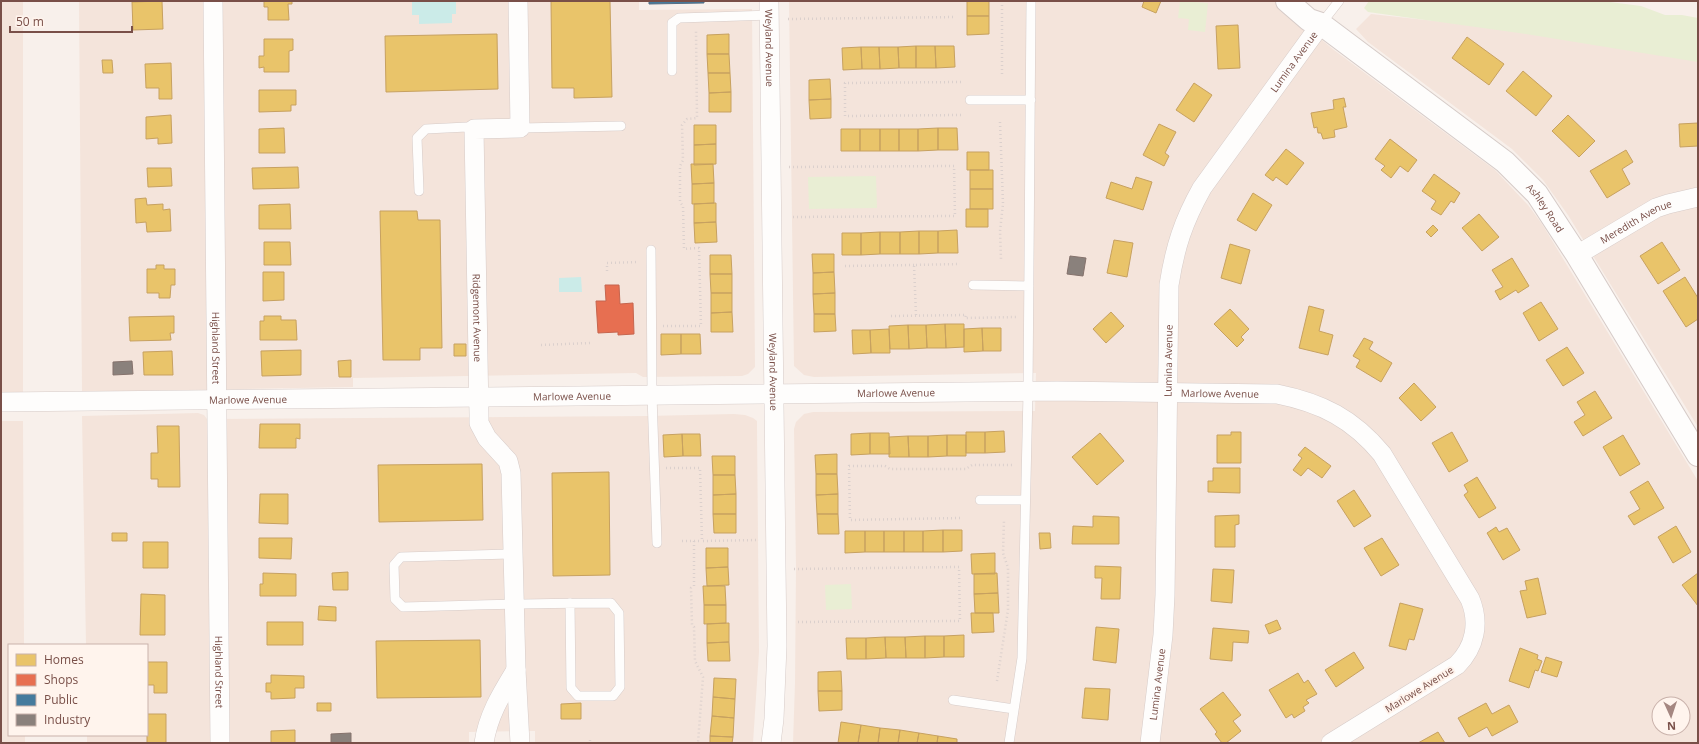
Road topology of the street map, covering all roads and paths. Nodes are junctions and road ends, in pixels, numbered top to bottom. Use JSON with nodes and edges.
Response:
{"nodes":[{"id":1,"x":213,"y":1,"type":"edge"},
{"id":2,"x":518,"y":1,"type":"edge"},
{"id":3,"x":1002,"y":1,"type":"edge"},
{"id":4,"x":1031,"y":1,"type":"edge"},
{"id":5,"x":1287,"y":1,"type":"edge"},
{"id":6,"x":1308,"y":1,"type":"edge"},
{"id":7,"x":1339,"y":1,"type":"edge"},
{"id":8,"x":769,"y":8,"type":"edge"},
{"id":9,"x":956,"y":17,"type":"dead end"},
{"id":10,"x":788,"y":20,"type":"dead end"},
{"id":11,"x":1321,"y":24,"type":"junction"},
{"id":12,"x":696,"y":29,"type":"dead end"},
{"id":13,"x":672,"y":71,"type":"dead end"},
{"id":14,"x":1002,"y":74,"type":"dead end"},
{"id":15,"x":961,"y":82,"type":"dead end"},
{"id":16,"x":970,"y":100,"type":"dead end"},
{"id":17,"x":1031,"y":100,"type":"junction"},
{"id":18,"x":961,"y":115,"type":"dead end"},
{"id":19,"x":1000,"y":122,"type":"dead end"},
{"id":20,"x":621,"y":126,"type":"dead end"},
{"id":21,"x":520,"y":128,"type":"junction"},
{"id":22,"x":474,"y":129,"type":"junction"},
{"id":23,"x":789,"y":167,"type":"dead end"},
{"id":24,"x":419,"y":191,"type":"dead end"},
{"id":25,"x":1698,"y":197,"type":"edge"},
{"id":26,"x":790,"y":218,"type":"dead end"},
{"id":27,"x":651,"y":250,"type":"dead end"},
{"id":28,"x":1577,"y":255,"type":"junction"},
{"id":29,"x":1001,"y":259,"type":"dead end"},
{"id":30,"x":646,"y":262,"type":"dead end"},
{"id":31,"x":960,"y":264,"type":"dead end"},
{"id":32,"x":914,"y":265,"type":"junction"},
{"id":33,"x":845,"y":266,"type":"dead end"},
{"id":34,"x":608,"y":271,"type":"dead end"},
{"id":35,"x":973,"y":285,"type":"dead end"},
{"id":36,"x":1028,"y":286,"type":"junction"},
{"id":37,"x":916,"y":315,"type":"junction"},
{"id":38,"x":891,"y":316,"type":"dead end"},
{"id":39,"x":1020,"y":317,"type":"dead end"},
{"id":40,"x":664,"y":321,"type":"dead end"},
{"id":41,"x":590,"y":343,"type":"dead end"},
{"id":42,"x":541,"y":345,"type":"dead end"},
{"id":43,"x":1028,"y":392,"type":"junction"},
{"id":44,"x":1168,"y":392,"type":"junction"},
{"id":45,"x":774,"y":394,"type":"junction"},
{"id":46,"x":652,"y":395,"type":"junction"},
{"id":47,"x":478,"y":397,"type":"junction"},
{"id":48,"x":217,"y":400,"type":"junction"},
{"id":49,"x":1,"y":402,"type":"edge"},
{"id":50,"x":1698,"y":455,"type":"edge"},
{"id":51,"x":1020,"y":464,"type":"dead end"},
{"id":52,"x":665,"y":468,"type":"dead end"},
{"id":53,"x":980,"y":500,"type":"dead end"},
{"id":54,"x":1026,"y":500,"type":"junction"},
{"id":55,"x":960,"y":518,"type":"dead end"},
{"id":56,"x":1004,"y":520,"type":"dead end"},
{"id":57,"x":702,"y":540,"type":"junction"},
{"id":58,"x":759,"y":540,"type":"dead end"},
{"id":59,"x":682,"y":541,"type":"dead end"},
{"id":60,"x":694,"y":541,"type":"junction"},
{"id":61,"x":657,"y":543,"type":"dead end"},
{"id":62,"x":513,"y":554,"type":"junction"},
{"id":63,"x":794,"y":569,"type":"dead end"},
{"id":64,"x":570,"y":603,"type":"junction"},
{"id":65,"x":515,"y":604,"type":"junction"},
{"id":66,"x":795,"y":622,"type":"dead end"},
{"id":67,"x":516,"y":669,"type":"junction"},
{"id":68,"x":997,"y":681,"type":"dead end"},
{"id":69,"x":953,"y":700,"type":"dead end"},
{"id":70,"x":1014,"y":709,"type":"junction"},
{"id":71,"x":220,"y":743,"type":"edge"},
{"id":72,"x":484,"y":743,"type":"edge"},
{"id":73,"x":520,"y":743,"type":"edge"},
{"id":74,"x":698,"y":743,"type":"edge"},
{"id":75,"x":771,"y":743,"type":"edge"},
{"id":76,"x":1009,"y":743,"type":"edge"},
{"id":77,"x":1150,"y":743,"type":"edge"},
{"id":78,"x":1331,"y":743,"type":"edge"}],
"edges":[{"from":1,"to":48,"type":"street","name":"Highland Street"},
{"from":2,"to":21,"type":"street"},
{"from":3,"to":14,"type":"path"},
{"from":4,"to":17,"type":"lane"},
{"from":5,"to":11,"type":"street","name":"Ashley Road"},
{"from":6,"to":11,"type":"street","name":"Ashley Road"},
{"from":7,"to":11,"type":"lane"},
{"from":8,"to":13,"type":"lane"},
{"from":8,"to":45,"type":"street","name":"Weyland Avenue"},
{"from":9,"to":10,"type":"path"},
{"from":11,"to":28,"type":"street","name":"Ashley Road"},
{"from":11,"to":44,"type":"street","name":"Lumina Avenue"},
{"from":12,"to":40,"type":"path"},
{"from":15,"to":18,"type":"path"},
{"from":16,"to":17,"type":"lane"},
{"from":17,"to":36,"type":"lane"},
{"from":19,"to":29,"type":"path"},
{"from":20,"to":21,"type":"lane"},
{"from":21,"to":22,"type":"street"},
{"from":22,"to":24,"type":"lane"},
{"from":22,"to":47,"type":"street","name":"Ridgemont Avenue"},
{"from":23,"to":26,"type":"path"},
{"from":25,"to":28,"type":"street","name":"Meredith Avenue"},
{"from":27,"to":46,"type":"lane"},
{"from":28,"to":50,"type":"street","name":"Ashley Road"},
{"from":30,"to":34,"type":"path"},
{"from":31,"to":32,"type":"path"},
{"from":32,"to":33,"type":"path"},
{"from":32,"to":37,"type":"path"},
{"from":35,"to":36,"type":"lane"},
{"from":36,"to":43,"type":"lane"},
{"from":37,"to":38,"type":"path"},
{"from":37,"to":39,"type":"path"},
{"from":41,"to":42,"type":"path"},
{"from":43,"to":44,"type":"street","name":"Marlowe Avenue"},
{"from":43,"to":45,"type":"street","name":"Marlowe Avenue"},
{"from":43,"to":54,"type":"lane"},
{"from":44,"to":77,"type":"street","name":"Lumina Avenue"},
{"from":44,"to":78,"type":"street","name":"Marlowe Avenue"},
{"from":45,"to":46,"type":"street","name":"Marlowe Avenue"},
{"from":45,"to":75,"type":"street","name":"Weyland Avenue"},
{"from":46,"to":47,"type":"street","name":"Marlowe Avenue"},
{"from":46,"to":61,"type":"lane"},
{"from":47,"to":48,"type":"street","name":"Marlowe Avenue"},
{"from":47,"to":62,"type":"street","name":"Ridgemont Avenue"},
{"from":48,"to":49,"type":"street","name":"Marlowe Avenue"},
{"from":48,"to":71,"type":"street","name":"Highland Street"},
{"from":51,"to":55,"type":"path"},
{"from":52,"to":57,"type":"path"},
{"from":53,"to":54,"type":"lane"},
{"from":54,"to":70,"type":"lane"},
{"from":56,"to":68,"type":"path"},
{"from":57,"to":58,"type":"path"},
{"from":57,"to":60,"type":"path"},
{"from":59,"to":60,"type":"path"},
{"from":60,"to":74,"type":"path"},
{"from":62,"to":65,"type":"street","name":"Ridgemont Avenue"},
{"from":62,"to":65,"type":"lane"},
{"from":63,"to":66,"type":"path"},
{"from":64,"to":64,"type":"lane"},
{"from":64,"to":65,"type":"lane"},
{"from":65,"to":67,"type":"street","name":"Ridgemont Avenue"},
{"from":67,"to":72,"type":"street"},
{"from":67,"to":73,"type":"street","name":"Ridgemont Avenue"},
{"from":69,"to":70,"type":"lane"},
{"from":70,"to":76,"type":"lane"}]}
